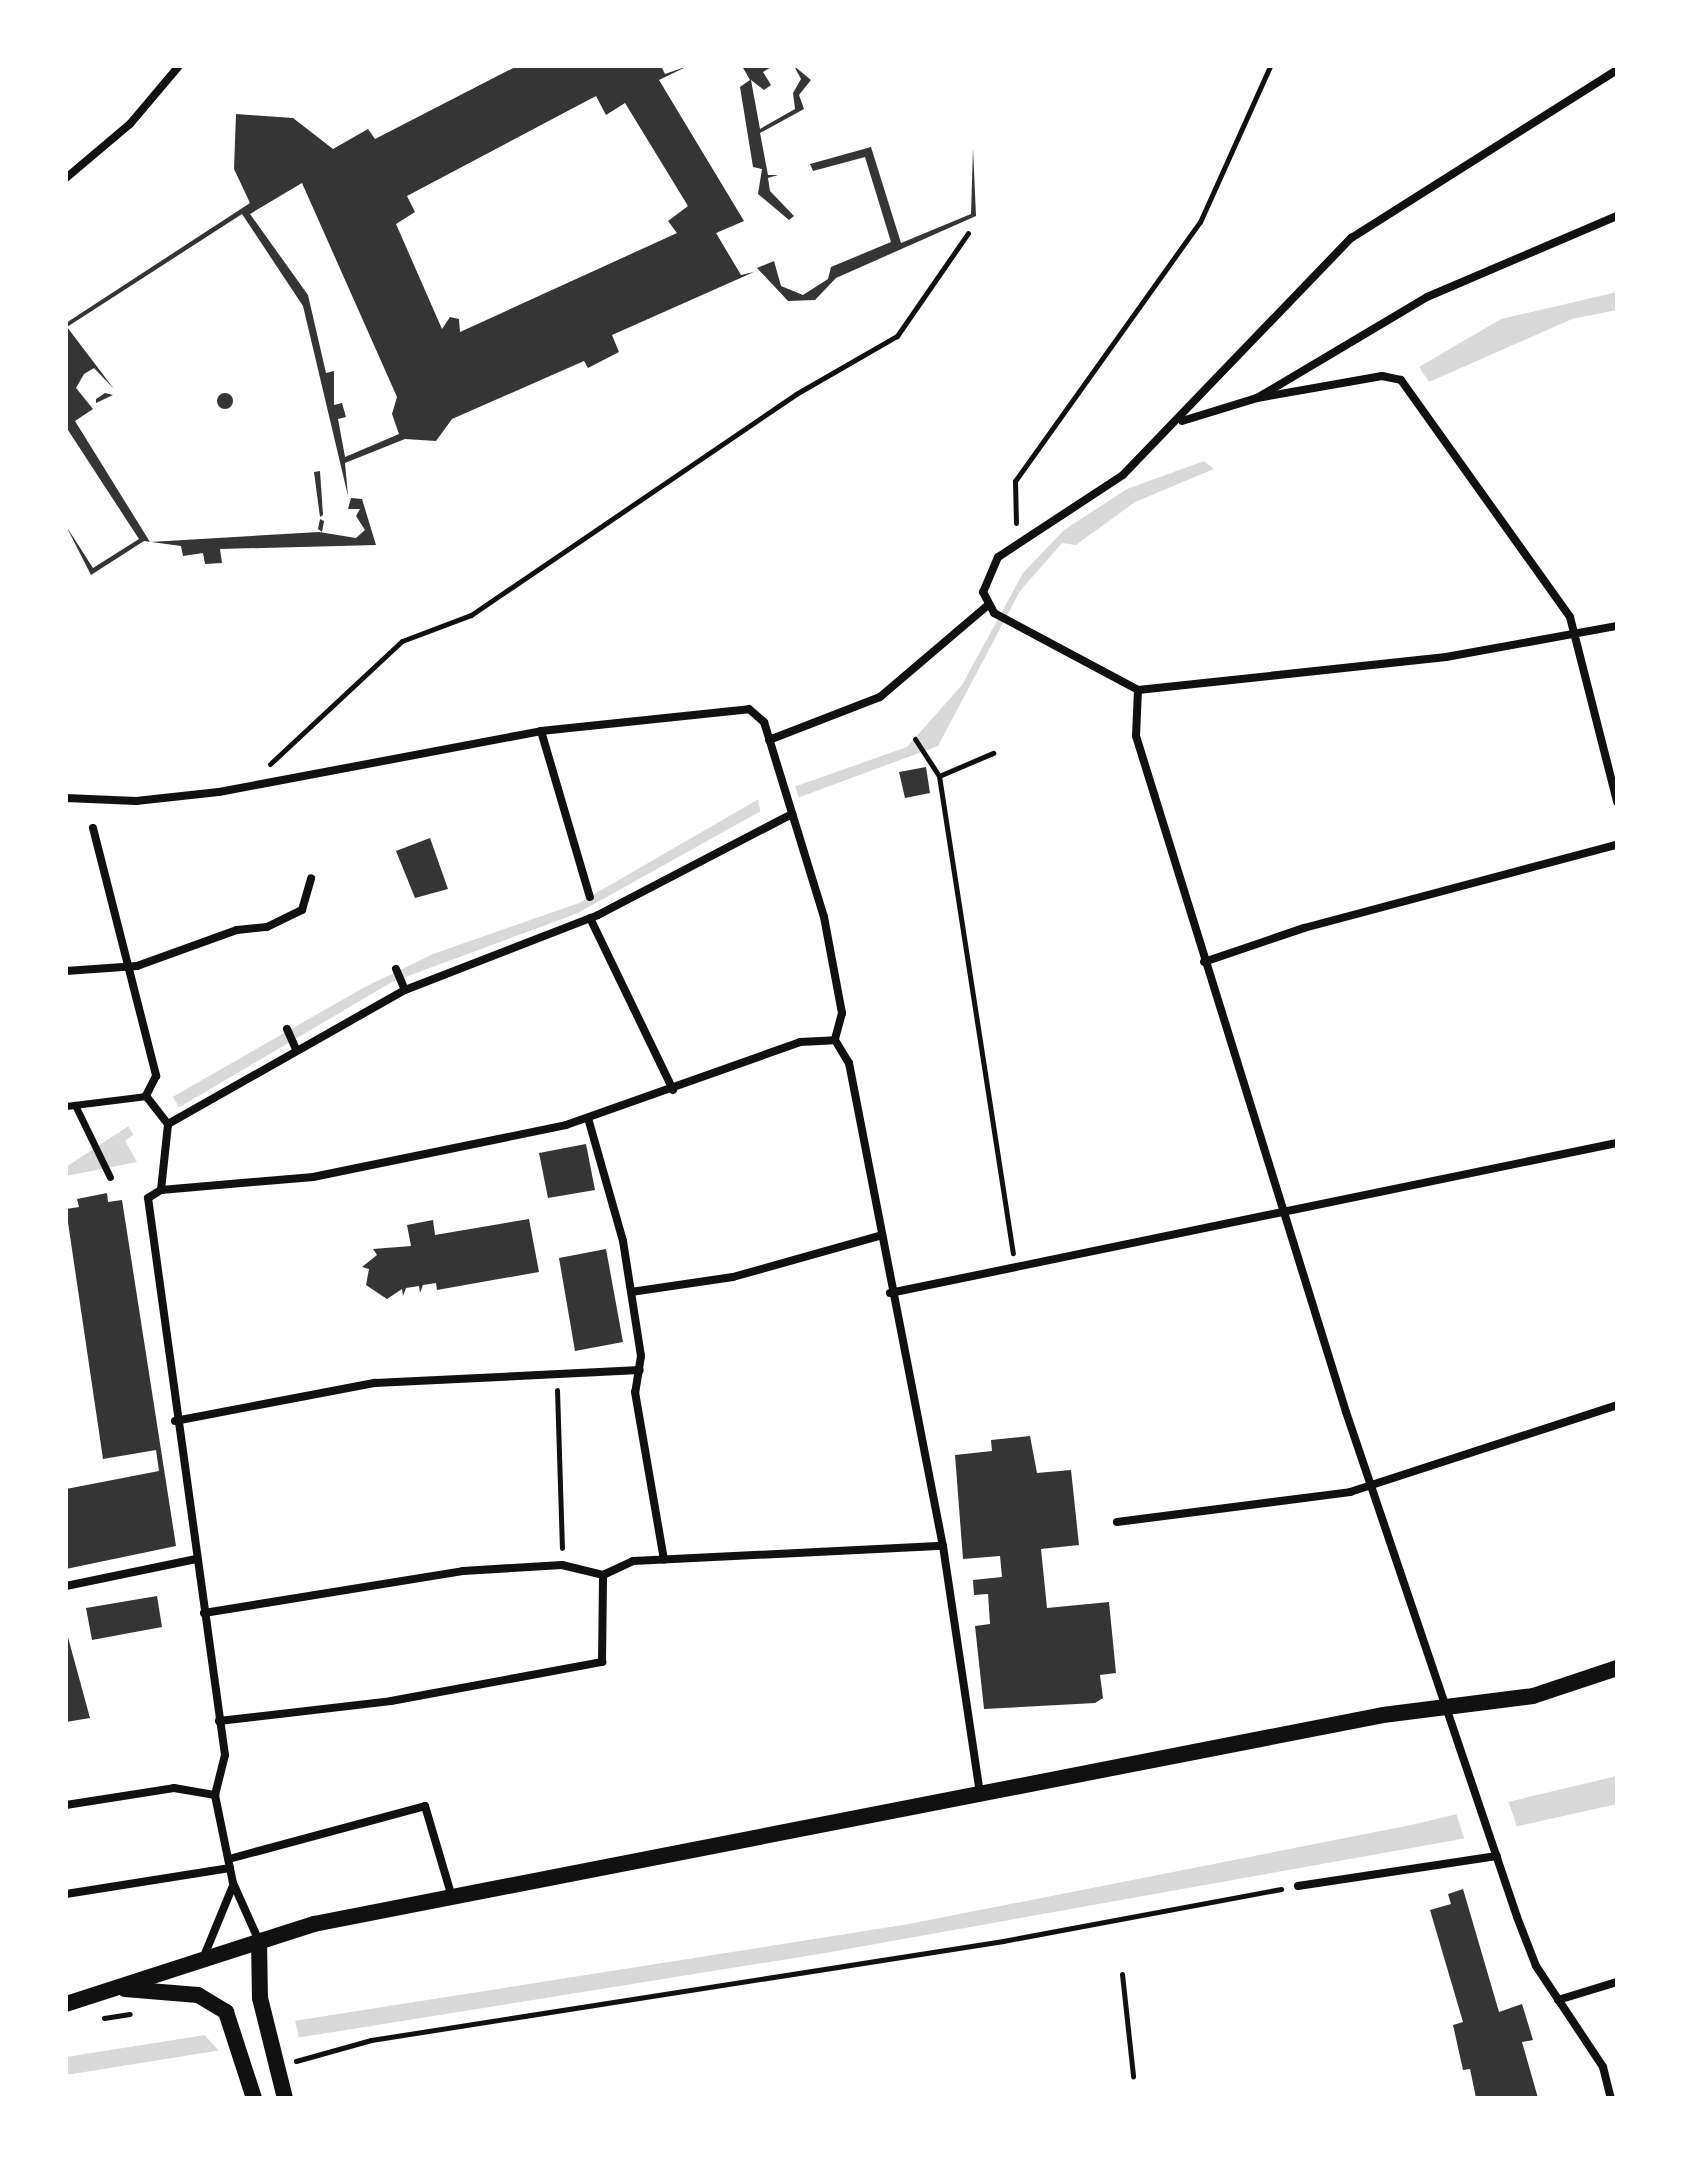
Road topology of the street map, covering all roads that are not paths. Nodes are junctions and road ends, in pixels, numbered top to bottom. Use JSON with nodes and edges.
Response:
{"nodes":[{"id":1,"x":179,"y":66,"type":"edge"},
{"id":2,"x":1617,"y":70,"type":"edge"},
{"id":3,"x":66,"y":178,"type":"edge"},
{"id":4,"x":1617,"y":216,"type":"edge"},
{"id":5,"x":1257,"y":398,"type":"junction"},
{"id":6,"x":1182,"y":421,"type":"junction"},
{"id":7,"x":987,"y":606,"type":"junction"},
{"id":8,"x":1617,"y":626,"type":"edge"},
{"id":9,"x":1577,"y":636,"type":"junction"},
{"id":10,"x":1138,"y":690,"type":"junction"},
{"id":11,"x":541,"y":731,"type":"junction"},
{"id":12,"x":769,"y":740,"type":"junction"},
{"id":13,"x":66,"y":798,"type":"edge"},
{"id":14,"x":1617,"y":802,"type":"edge"},
{"id":15,"x":792,"y":814,"type":"junction"},
{"id":16,"x":93,"y":828,"type":"dead end"},
{"id":17,"x":1617,"y":845,"type":"edge"},
{"id":18,"x":311,"y":878,"type":"dead end"},
{"id":19,"x":590,"y":897,"type":"dead end"},
{"id":20,"x":590,"y":918,"type":"junction"},
{"id":21,"x":1204,"y":962,"type":"junction"},
{"id":22,"x":124,"y":968,"type":"junction"},
{"id":23,"x":396,"y":969,"type":"dead end"},
{"id":24,"x":66,"y":971,"type":"edge"},
{"id":25,"x":403,"y":986,"type":"junction"},
{"id":26,"x":287,"y":1029,"type":"dead end"},
{"id":27,"x":835,"y":1040,"type":"junction"},
{"id":28,"x":294,"y":1044,"type":"junction"},
{"id":29,"x":673,"y":1090,"type":"junction"},
{"id":30,"x":146,"y":1096,"type":"junction"},
{"id":31,"x":70,"y":1106,"type":"edge"},
{"id":32,"x":588,"y":1118,"type":"junction"},
{"id":33,"x":168,"y":1124,"type":"junction"},
{"id":34,"x":1617,"y":1143,"type":"edge"},
{"id":35,"x":110,"y":1177,"type":"dead end"},
{"id":36,"x":161,"y":1190,"type":"junction"},
{"id":37,"x":1281,"y":1217,"type":"junction"},
{"id":38,"x":879,"y":1236,"type":"junction"},
{"id":39,"x":631,"y":1292,"type":"junction"},
{"id":40,"x":890,"y":1293,"type":"junction"},
{"id":41,"x":640,"y":1370,"type":"junction"},
{"id":42,"x":1617,"y":1405,"type":"edge"},
{"id":43,"x":175,"y":1421,"type":"junction"},
{"id":44,"x":1373,"y":1486,"type":"junction"},
{"id":45,"x":1117,"y":1522,"type":"dead end"},
{"id":46,"x":943,"y":1546,"type":"junction"},
{"id":47,"x":196,"y":1559,"type":"junction"},
{"id":48,"x":664,"y":1560,"type":"junction"},
{"id":49,"x":603,"y":1575,"type":"junction"},
{"id":50,"x":66,"y":1586,"type":"edge"},
{"id":51,"x":204,"y":1613,"type":"junction"},
{"id":52,"x":1617,"y":1668,"type":"edge"},
{"id":53,"x":1447,"y":1707,"type":"junction"},
{"id":54,"x":219,"y":1721,"type":"junction"},
{"id":55,"x":980,"y":1793,"type":"junction"},
{"id":56,"x":215,"y":1795,"type":"junction"},
{"id":57,"x":66,"y":1805,"type":"edge"},
{"id":58,"x":1497,"y":1856,"type":"junction"},
{"id":59,"x":230,"y":1864,"type":"junction"},
{"id":60,"x":233,"y":1883,"type":"junction"},
{"id":61,"x":1298,"y":1886,"type":"road end"},
{"id":62,"x":66,"y":1894,"type":"edge"},
{"id":63,"x":453,"y":1900,"type":"junction"},
{"id":64,"x":259,"y":1941,"type":"junction"},
{"id":65,"x":199,"y":1962,"type":"junction"},
{"id":66,"x":1617,"y":1982,"type":"edge"},
{"id":67,"x":116,"y":1989,"type":"junction"},
{"id":68,"x":1558,"y":2000,"type":"junction"},
{"id":69,"x":66,"y":2004,"type":"edge"},
{"id":70,"x":254,"y":2098,"type":"edge"},
{"id":71,"x":285,"y":2098,"type":"edge"},
{"id":72,"x":1611,"y":2098,"type":"edge"}],
"edges":[{"from":1,"to":3,"type":"street"},
{"from":2,"to":6,"type":"street"},
{"from":4,"to":5,"type":"street"},
{"from":5,"to":6,"type":"street"},
{"from":5,"to":9,"type":"street"},
{"from":6,"to":7,"type":"street"},
{"from":7,"to":10,"type":"street"},
{"from":7,"to":12,"type":"street"},
{"from":8,"to":9,"type":"street"},
{"from":9,"to":10,"type":"street"},
{"from":9,"to":14,"type":"street"},
{"from":10,"to":21,"type":"street"},
{"from":11,"to":12,"type":"street"},
{"from":11,"to":13,"type":"street"},
{"from":11,"to":19,"type":"street"},
{"from":12,"to":15,"type":"street"},
{"from":15,"to":20,"type":"street"},
{"from":15,"to":27,"type":"street"},
{"from":16,"to":22,"type":"street"},
{"from":17,"to":21,"type":"street"},
{"from":18,"to":22,"type":"street"},
{"from":20,"to":25,"type":"street"},
{"from":20,"to":29,"type":"street"},
{"from":21,"to":37,"type":"street"},
{"from":22,"to":24,"type":"street"},
{"from":22,"to":30,"type":"street"},
{"from":23,"to":25,"type":"street"},
{"from":25,"to":28,"type":"street"},
{"from":26,"to":28,"type":"street"},
{"from":27,"to":29,"type":"street"},
{"from":27,"to":38,"type":"street"},
{"from":28,"to":33,"type":"street"},
{"from":29,"to":32,"type":"street"},
{"from":30,"to":31,"type":"street"},
{"from":30,"to":33,"type":"street"},
{"from":31,"to":35,"type":"street"},
{"from":32,"to":36,"type":"street"},
{"from":32,"to":39,"type":"street"},
{"from":33,"to":36,"type":"street"},
{"from":34,"to":37,"type":"street"},
{"from":36,"to":43,"type":"street"},
{"from":37,"to":40,"type":"street"},
{"from":37,"to":44,"type":"street"},
{"from":38,"to":39,"type":"street"},
{"from":38,"to":40,"type":"street"},
{"from":39,"to":41,"type":"street"},
{"from":40,"to":46,"type":"street"},
{"from":41,"to":43,"type":"street"},
{"from":41,"to":48,"type":"street"},
{"from":42,"to":44,"type":"street"},
{"from":43,"to":47,"type":"street"},
{"from":44,"to":45,"type":"street"},
{"from":44,"to":53,"type":"street"},
{"from":46,"to":48,"type":"street"},
{"from":46,"to":55,"type":"street"},
{"from":47,"to":50,"type":"street"},
{"from":47,"to":51,"type":"street"},
{"from":48,"to":49,"type":"street"},
{"from":49,"to":51,"type":"street"},
{"from":49,"to":54,"type":"street"},
{"from":51,"to":54,"type":"street"},
{"from":52,"to":53,"type":"main road"},
{"from":53,"to":55,"type":"main road"},
{"from":53,"to":58,"type":"street"},
{"from":54,"to":56,"type":"street"},
{"from":55,"to":63,"type":"main road"},
{"from":56,"to":57,"type":"street"},
{"from":56,"to":59,"type":"street"},
{"from":58,"to":61,"type":"street"},
{"from":58,"to":68,"type":"street"},
{"from":59,"to":60,"type":"street"},
{"from":59,"to":62,"type":"street"},
{"from":59,"to":63,"type":"street"},
{"from":60,"to":64,"type":"street"},
{"from":60,"to":65,"type":"street"},
{"from":63,"to":64,"type":"main road"},
{"from":64,"to":65,"type":"main road"},
{"from":64,"to":71,"type":"main road"},
{"from":65,"to":67,"type":"main road"},
{"from":66,"to":68,"type":"street"},
{"from":67,"to":69,"type":"main road"},
{"from":67,"to":70,"type":"main road"},
{"from":68,"to":72,"type":"street"}]}
